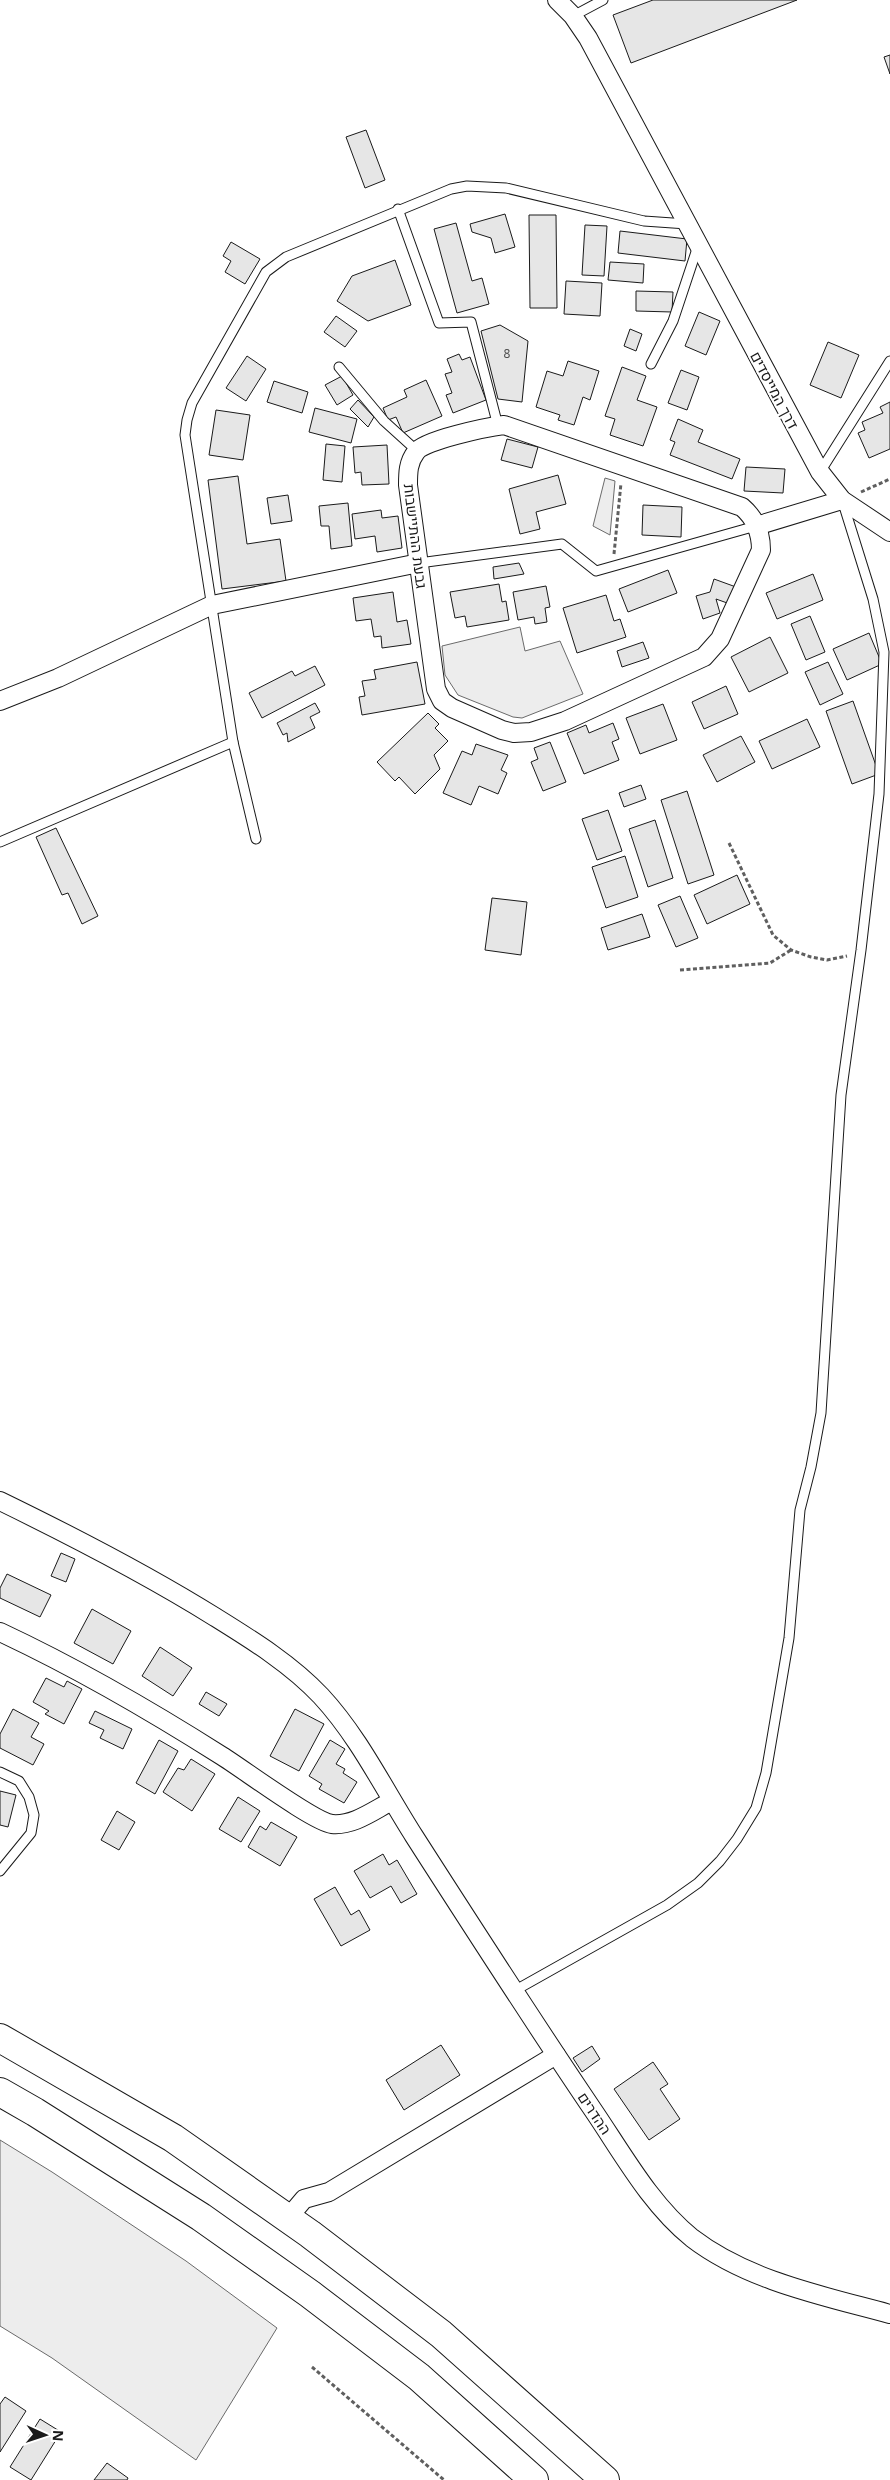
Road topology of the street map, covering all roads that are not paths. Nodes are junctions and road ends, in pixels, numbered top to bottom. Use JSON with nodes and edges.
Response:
{"nodes":[{"id":1,"x":557,"y":0,"type":"edge"},
{"id":2,"x":603,"y":0,"type":"edge"},
{"id":3,"x":573,"y":16,"type":"junction"},
{"id":4,"x":398,"y":209,"type":"junction"},
{"id":5,"x":687,"y":224,"type":"junction"},
{"id":6,"x":698,"y":245,"type":"junction"},
{"id":7,"x":890,"y":361,"type":"edge"},
{"id":8,"x":651,"y":364,"type":"dead end"},
{"id":9,"x":338,"y":366,"type":"dead end"},
{"id":10,"x":498,"y":426,"type":"junction"},
{"id":11,"x":416,"y":450,"type":"junction"},
{"id":12,"x":820,"y":472,"type":"junction"},
{"id":13,"x":842,"y":500,"type":"junction"},
{"id":14,"x":756,"y":526,"type":"junction"},
{"id":15,"x":890,"y":532,"type":"edge"},
{"id":16,"x":418,"y":563,"type":"junction"},
{"id":17,"x":212,"y":605,"type":"junction"},
{"id":18,"x":0,"y":701,"type":"edge"},
{"id":19,"x":234,"y":742,"type":"junction"},
{"id":20,"x":256,"y":839,"type":"dead end"},
{"id":21,"x":0,"y":842,"type":"edge"},
{"id":22,"x":0,"y":1502,"type":"edge"},
{"id":23,"x":0,"y":1632,"type":"edge"},
{"id":24,"x":0,"y":1772,"type":"edge"},
{"id":25,"x":392,"y":1801,"type":"junction"},
{"id":26,"x":0,"y":1871,"type":"edge"},
{"id":27,"x":514,"y":1991,"type":"junction"},
{"id":28,"x":0,"y":2038,"type":"edge"},
{"id":29,"x":556,"y":2055,"type":"junction"},
{"id":30,"x":0,"y":2092,"type":"edge"},
{"id":31,"x":288,"y":2218,"type":"junction"},
{"id":32,"x":890,"y":2314,"type":"edge"},
{"id":33,"x":534,"y":2480,"type":"edge"},
{"id":34,"x":605,"y":2480,"type":"edge"}],
"edges":[{"from":1,"to":3,"type":"street","name":"דרך המייסדים"},
{"from":2,"to":3,"type":"lane"},
{"from":3,"to":5,"type":"street","name":"דרך המייסדים"},
{"from":4,"to":5,"type":"lane"},
{"from":4,"to":10,"type":"lane"},
{"from":4,"to":17,"type":"lane"},
{"from":5,"to":6,"type":"street","name":"דרך המייסדים"},
{"from":6,"to":8,"type":"lane"},
{"from":6,"to":12,"type":"street","name":"דרך המייסדים"},
{"from":7,"to":12,"type":"lane"},
{"from":9,"to":11,"type":"lane"},
{"from":10,"to":11,"type":"street","name":"גבעת ההתיישבות"},
{"from":10,"to":14,"type":"street","name":"גבעת ההתיישבות"},
{"from":11,"to":16,"type":"street","name":"גבעת ההתיישבות"},
{"from":12,"to":13,"type":"street","name":"דרך המייסדים"},
{"from":13,"to":14,"type":"street"},
{"from":13,"to":15,"type":"street","name":"דרך המייסדים"},
{"from":13,"to":27,"type":"lane"},
{"from":14,"to":16,"type":"lane"},
{"from":14,"to":16,"type":"street","name":"גבעת ההתיישבות"},
{"from":16,"to":17,"type":"street"},
{"from":17,"to":18,"type":"street"},
{"from":17,"to":19,"type":"lane"},
{"from":19,"to":20,"type":"lane"},
{"from":19,"to":21,"type":"lane"},
{"from":22,"to":25,"type":"street","name":"ההדרים"},
{"from":23,"to":25,"type":"street"},
{"from":24,"to":26,"type":"lane"},
{"from":25,"to":27,"type":"street","name":"ההדרים"},
{"from":27,"to":29,"type":"street","name":"ההדרים"},
{"from":28,"to":31,"type":"highway"},
{"from":29,"to":31,"type":"street"},
{"from":29,"to":32,"type":"street","name":"ההדרים"},
{"from":30,"to":33,"type":"highway"},
{"from":31,"to":34,"type":"highway"}]}
